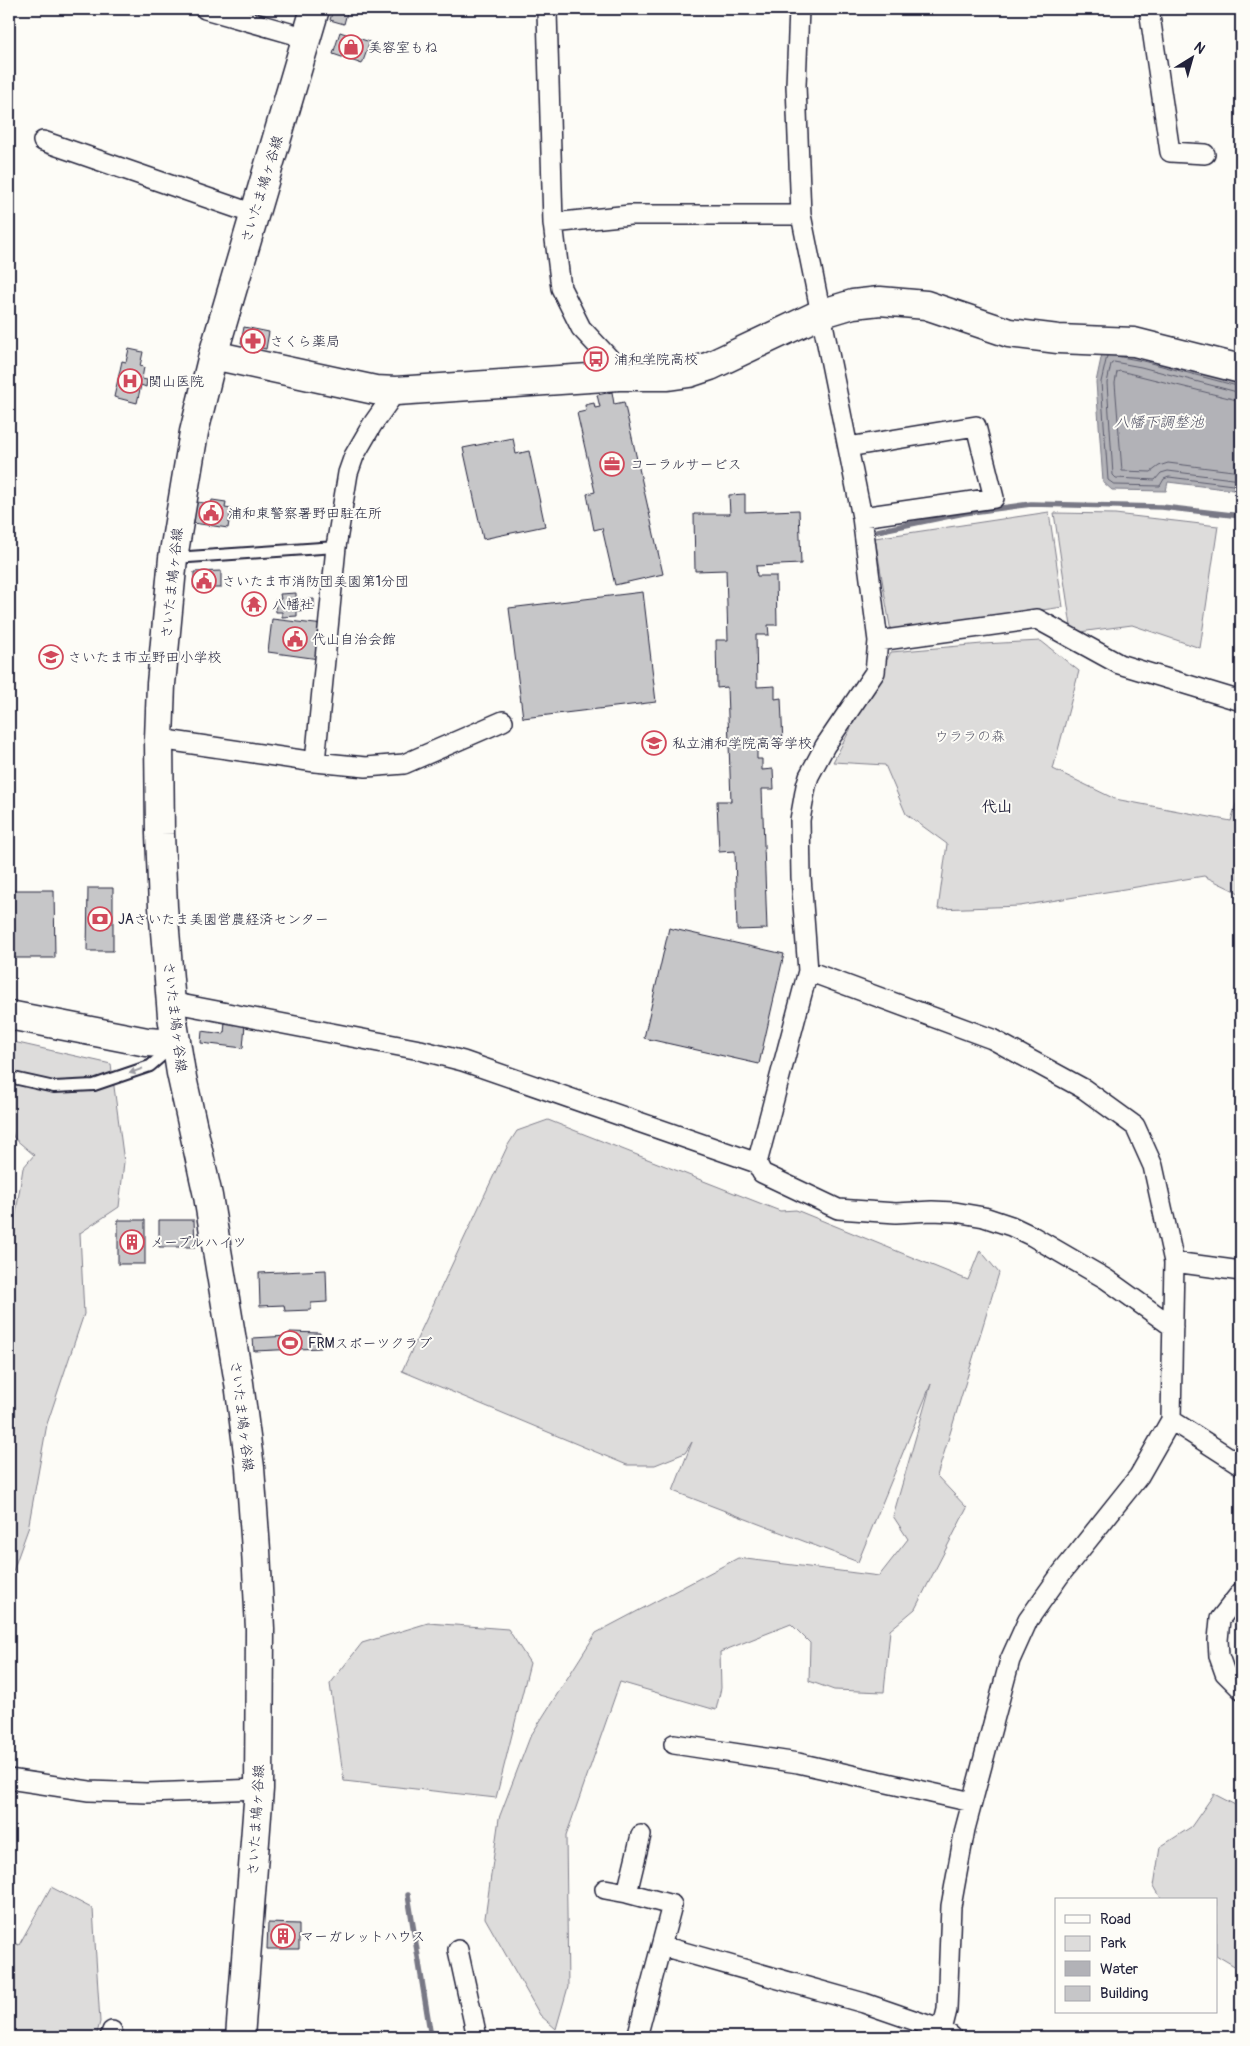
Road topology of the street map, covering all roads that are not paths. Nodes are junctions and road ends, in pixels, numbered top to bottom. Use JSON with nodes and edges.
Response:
{"nodes":[{"id":1,"x":205,"y":9,"type":"edge"},
{"id":2,"x":315,"y":9,"type":"edge"},
{"id":3,"x":799,"y":9,"type":"edge"},
{"id":4,"x":1149,"y":9,"type":"edge"},
{"id":5,"x":545,"y":10,"type":"edge"},
{"id":6,"x":307,"y":38,"type":"junction"},
{"id":7,"x":43,"y":141,"type":"dead end"},
{"id":8,"x":1205,"y":154,"type":"dead end"},
{"id":9,"x":254,"y":214,"type":"junction"},
{"id":10,"x":801,"y":215,"type":"junction"},
{"id":11,"x":553,"y":224,"type":"junction"},
{"id":12,"x":820,"y":314,"type":"junction"},
{"id":13,"x":213,"y":355,"type":"junction"},
{"id":14,"x":1241,"y":369,"type":"edge"},
{"id":15,"x":620,"y":376,"type":"junction"},
{"id":16,"x":396,"y":391,"type":"junction"},
{"id":17,"x":848,"y":447,"type":"junction"},
{"id":18,"x":863,"y":528,"type":"junction"},
{"id":19,"x":336,"y":547,"type":"junction"},
{"id":20,"x":173,"y":558,"type":"junction"},
{"id":21,"x":878,"y":641,"type":"junction"},
{"id":22,"x":1241,"y":702,"type":"edge"},
{"id":23,"x":503,"y":721,"type":"dead end"},
{"id":24,"x":159,"y":739,"type":"junction"},
{"id":25,"x":315,"y":762,"type":"junction"},
{"id":26,"x":808,"y":971,"type":"junction"},
{"id":27,"x":170,"y":1002,"type":"junction"},
{"id":28,"x":9,"y":1015,"type":"edge"},
{"id":29,"x":176,"y":1044,"type":"junction"},
{"id":30,"x":9,"y":1077,"type":"edge"},
{"id":31,"x":757,"y":1163,"type":"junction"},
{"id":32,"x":1174,"y":1262,"type":"junction"},
{"id":33,"x":1241,"y":1271,"type":"edge"},
{"id":34,"x":1173,"y":1327,"type":"junction"},
{"id":35,"x":1171,"y":1420,"type":"junction"},
{"id":36,"x":1240,"y":1460,"type":"edge"},
{"id":37,"x":1241,"y":1592,"type":"edge"},
{"id":38,"x":1241,"y":1690,"type":"edge"},
{"id":39,"x":674,"y":1744,"type":"dead end"},
{"id":40,"x":9,"y":1779,"type":"edge"},
{"id":41,"x":259,"y":1789,"type":"junction"},
{"id":42,"x":972,"y":1802,"type":"junction"},
{"id":43,"x":641,"y":1835,"type":"dead end"},
{"id":44,"x":605,"y":1889,"type":"dead end"},
{"id":45,"x":627,"y":1893,"type":"junction"},
{"id":46,"x":662,"y":1946,"type":"junction"},
{"id":47,"x":458,"y":1950,"type":"dead end"},
{"id":48,"x":944,"y":2035,"type":"edge"},
{"id":49,"x":240,"y":2037,"type":"edge"},
{"id":50,"x":477,"y":2037,"type":"edge"},
{"id":51,"x":637,"y":2037,"type":"edge"}],
"edges":[{"from":1,"to":6,"type":"street"},
{"from":2,"to":6,"type":"main road","name":"さいたま鳩ヶ谷線"},
{"from":3,"to":10,"type":"street"},
{"from":4,"to":8,"type":"street"},
{"from":5,"to":11,"type":"street"},
{"from":6,"to":9,"type":"main road","name":"さいたま鳩ヶ谷線"},
{"from":7,"to":9,"type":"street"},
{"from":9,"to":13,"type":"main road","name":"さいたま鳩ヶ谷線"},
{"from":10,"to":11,"type":"street"},
{"from":10,"to":12,"type":"street"},
{"from":11,"to":15,"type":"street"},
{"from":12,"to":14,"type":"main road"},
{"from":12,"to":15,"type":"main road"},
{"from":12,"to":17,"type":"street"},
{"from":13,"to":16,"type":"main road"},
{"from":13,"to":20,"type":"main road","name":"さいたま鳩ヶ谷線"},
{"from":15,"to":16,"type":"main road"},
{"from":16,"to":19,"type":"street"},
{"from":17,"to":18,"type":"street"},
{"from":17,"to":18,"type":"street"},
{"from":18,"to":21,"type":"street"},
{"from":19,"to":20,"type":"lane"},
{"from":19,"to":25,"type":"street"},
{"from":20,"to":24,"type":"main road","name":"さいたま鳩ヶ谷線"},
{"from":21,"to":22,"type":"street"},
{"from":21,"to":26,"type":"street"},
{"from":23,"to":25,"type":"street"},
{"from":24,"to":25,"type":"street"},
{"from":24,"to":27,"type":"main road","name":"さいたま鳩ヶ谷線"},
{"from":26,"to":31,"type":"street"},
{"from":26,"to":32,"type":"street"},
{"from":27,"to":29,"type":"main road","name":"さいたま鳩ヶ谷線"},
{"from":27,"to":31,"type":"street"},
{"from":28,"to":29,"type":"main road"},
{"from":29,"to":30,"type":"lane","one_way":true},
{"from":29,"to":41,"type":"main road","name":"さいたま鳩ヶ谷線"},
{"from":31,"to":34,"type":"street"},
{"from":32,"to":33,"type":"street"},
{"from":32,"to":34,"type":"street"},
{"from":34,"to":35,"type":"street"},
{"from":35,"to":36,"type":"street"},
{"from":35,"to":42,"type":"street"},
{"from":37,"to":38,"type":"street"},
{"from":39,"to":42,"type":"street"},
{"from":40,"to":41,"type":"street"},
{"from":41,"to":49,"type":"main road","name":"さいたま鳩ヶ谷線"},
{"from":42,"to":48,"type":"street"},
{"from":43,"to":45,"type":"street"},
{"from":44,"to":45,"type":"street"},
{"from":45,"to":46,"type":"street"},
{"from":46,"to":48,"type":"street"},
{"from":46,"to":51,"type":"street"},
{"from":47,"to":50,"type":"street"}]}
